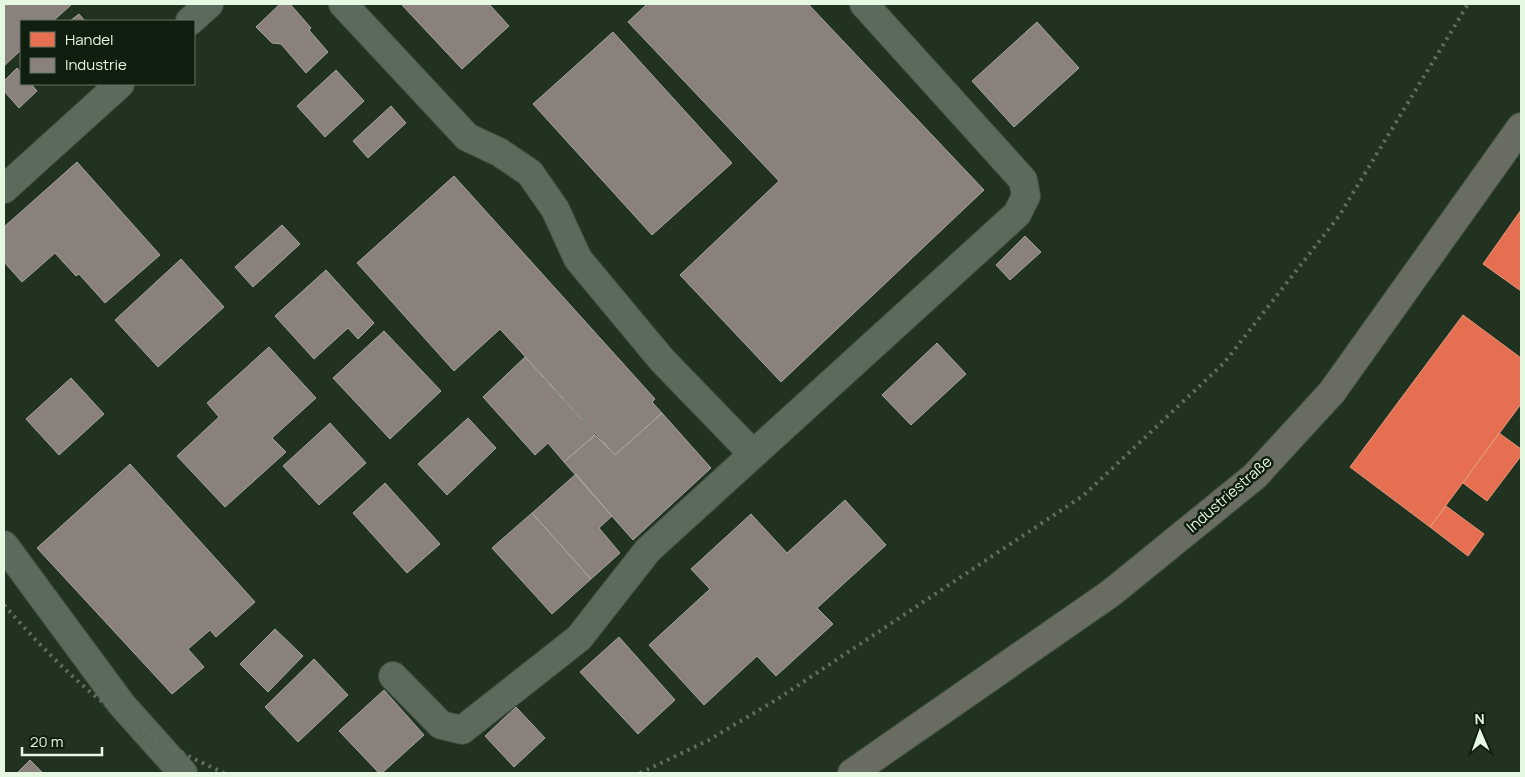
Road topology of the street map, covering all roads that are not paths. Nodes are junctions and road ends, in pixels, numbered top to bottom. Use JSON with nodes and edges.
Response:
{"nodes":[{"id":1,"x":209,"y":4,"type":"edge"},
{"id":2,"x":343,"y":4,"type":"edge"},
{"id":3,"x":864,"y":4,"type":"edge"},
{"id":4,"x":191,"y":20,"type":"edge"},
{"id":5,"x":119,"y":85,"type":"edge"},
{"id":6,"x":1521,"y":127,"type":"edge"},
{"id":7,"x":4,"y":189,"type":"edge"},
{"id":8,"x":754,"y":454,"type":"junction"},
{"id":9,"x":4,"y":545,"type":"edge"},
{"id":10,"x":393,"y":676,"type":"dead end"},
{"id":11,"x":182,"y":773,"type":"edge"},
{"id":12,"x":852,"y":773,"type":"edge"}],
"edges":[{"from":1,"to":4,"type":"lane"},
{"from":2,"to":8,"type":"lane"},
{"from":3,"to":8,"type":"lane"},
{"from":5,"to":7,"type":"lane"},
{"from":6,"to":12,"type":"main road","name":"Industriestraße"},
{"from":8,"to":10,"type":"lane"},
{"from":9,"to":11,"type":"lane"}]}
